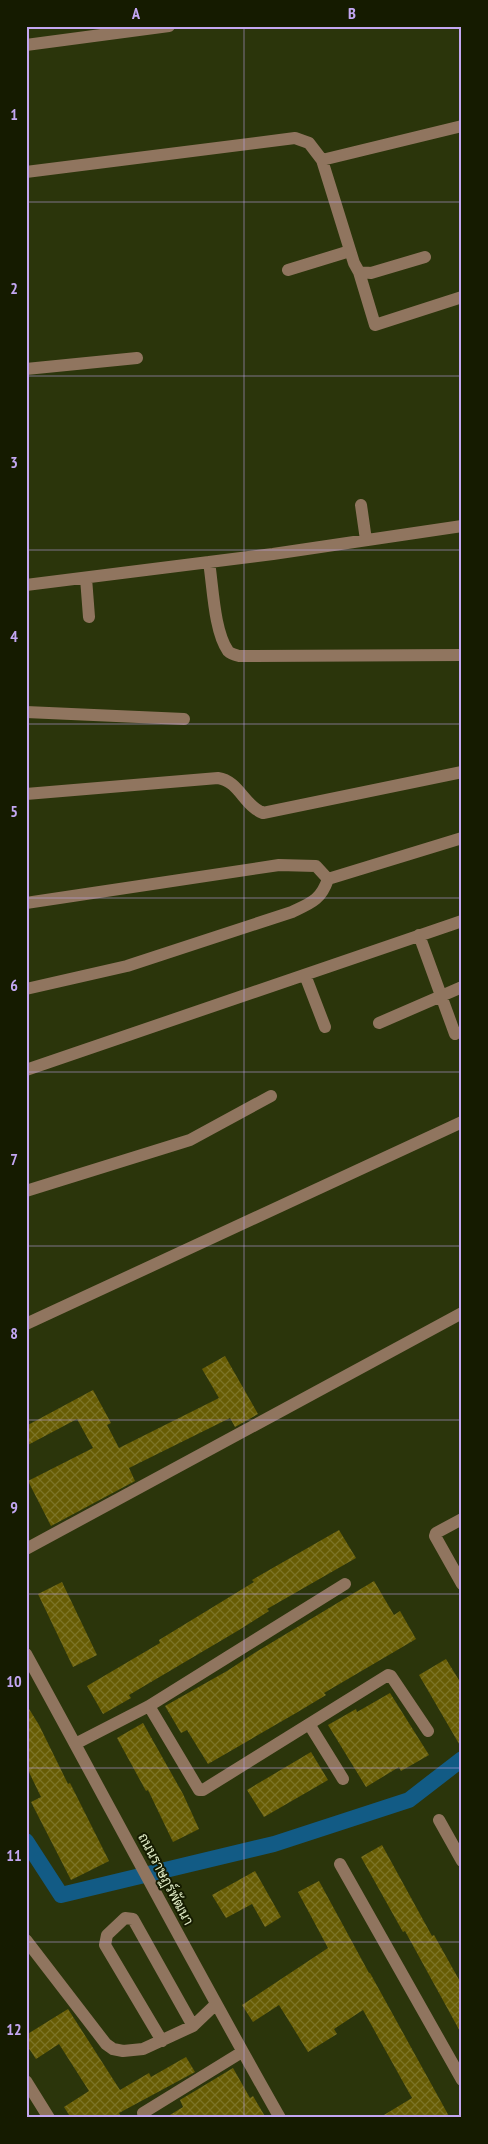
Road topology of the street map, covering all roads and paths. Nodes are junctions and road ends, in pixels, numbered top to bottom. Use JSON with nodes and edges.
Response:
{"nodes":[{"id":1,"x":79,"y":26,"type":"edge"},
{"id":2,"x":169,"y":26,"type":"edge"},
{"id":3,"x":88,"y":36,"type":"junction"},
{"id":4,"x":26,"y":45,"type":"edge"},
{"id":5,"x":462,"y":126,"type":"edge"},
{"id":6,"x":322,"y":160,"type":"junction"},
{"id":7,"x":26,"y":172,"type":"edge"},
{"id":8,"x":350,"y":251,"type":"junction"},
{"id":9,"x":425,"y":257,"type":"dead end"},
{"id":10,"x":288,"y":270,"type":"dead end"},
{"id":11,"x":359,"y":272,"type":"junction"},
{"id":12,"x":462,"y":297,"type":"edge"},
{"id":13,"x":137,"y":358,"type":"dead end"},
{"id":14,"x":26,"y":370,"type":"edge"},
{"id":15,"x":361,"y":505,"type":"dead end"},
{"id":16,"x":462,"y":526,"type":"edge"},
{"id":17,"x":366,"y":540,"type":"junction"},
{"id":18,"x":209,"y":562,"type":"junction"},
{"id":19,"x":86,"y":578,"type":"junction"},
{"id":20,"x":26,"y":586,"type":"edge"},
{"id":21,"x":89,"y":618,"type":"dead end"},
{"id":22,"x":462,"y":655,"type":"edge"},
{"id":23,"x":26,"y":712,"type":"edge"},
{"id":24,"x":184,"y":719,"type":"dead end"},
{"id":25,"x":462,"y":772,"type":"edge"},
{"id":26,"x":26,"y":794,"type":"edge"},
{"id":27,"x":462,"y":838,"type":"edge"},
{"id":28,"x":328,"y":878,"type":"junction"},
{"id":29,"x":26,"y":903,"type":"edge"},
{"id":30,"x":462,"y":921,"type":"edge"},
{"id":31,"x":420,"y":936,"type":"junction"},
{"id":32,"x":305,"y":975,"type":"junction"},
{"id":33,"x":462,"y":987,"type":"edge"},
{"id":34,"x":26,"y":989,"type":"edge"},
{"id":35,"x":441,"y":995,"type":"junction"},
{"id":36,"x":379,"y":1022,"type":"dead end"},
{"id":37,"x":325,"y":1027,"type":"dead end"},
{"id":38,"x":455,"y":1034,"type":"dead end"},
{"id":39,"x":26,"y":1070,"type":"edge"},
{"id":40,"x":271,"y":1096,"type":"dead end"},
{"id":41,"x":462,"y":1122,"type":"edge"},
{"id":42,"x":26,"y":1191,"type":"edge"},
{"id":43,"x":462,"y":1313,"type":"edge"},
{"id":44,"x":26,"y":1324,"type":"edge"},
{"id":45,"x":462,"y":1519,"type":"edge"},
{"id":46,"x":26,"y":1549,"type":"edge"},
{"id":47,"x":345,"y":1584,"type":"dead end"},
{"id":48,"x":462,"y":1584,"type":"edge"},
{"id":49,"x":26,"y":1654,"type":"edge"},
{"id":50,"x":149,"y":1706,"type":"junction"},
{"id":51,"x":309,"y":1724,"type":"junction"},
{"id":52,"x":428,"y":1731,"type":"dead end"},
{"id":53,"x":75,"y":1744,"type":"junction"},
{"id":54,"x":343,"y":1780,"type":"dead end"},
{"id":55,"x":439,"y":1820,"type":"dead end"},
{"id":56,"x":462,"y":1861,"type":"edge"},
{"id":57,"x":340,"y":1864,"type":"dead end"},
{"id":58,"x":26,"y":1940,"type":"edge"},
{"id":59,"x":215,"y":2005,"type":"junction"},
{"id":60,"x":193,"y":2026,"type":"junction"},
{"id":61,"x":162,"y":2041,"type":"junction"},
{"id":62,"x":242,"y":2052,"type":"junction"},
{"id":63,"x":462,"y":2080,"type":"edge"},
{"id":64,"x":26,"y":2081,"type":"edge"},
{"id":65,"x":143,"y":2113,"type":"dead end"},
{"id":66,"x":49,"y":2118,"type":"edge"},
{"id":67,"x":280,"y":2118,"type":"edge"}],
"edges":[{"from":1,"to":3,"type":"street"},
{"from":2,"to":3,"type":"street"},
{"from":3,"to":4,"type":"street"},
{"from":5,"to":6,"type":"street"},
{"from":6,"to":7,"type":"street"},
{"from":6,"to":8,"type":"street"},
{"from":8,"to":10,"type":"street"},
{"from":8,"to":11,"type":"street"},
{"from":9,"to":11,"type":"street"},
{"from":11,"to":12,"type":"street"},
{"from":13,"to":14,"type":"street"},
{"from":15,"to":17,"type":"street"},
{"from":16,"to":17,"type":"street"},
{"from":17,"to":18,"type":"street"},
{"from":18,"to":19,"type":"street"},
{"from":18,"to":22,"type":"street"},
{"from":19,"to":20,"type":"street"},
{"from":19,"to":21,"type":"street"},
{"from":23,"to":24,"type":"street"},
{"from":25,"to":26,"type":"street"},
{"from":27,"to":28,"type":"street"},
{"from":28,"to":29,"type":"street"},
{"from":28,"to":34,"type":"street"},
{"from":30,"to":31,"type":"street"},
{"from":31,"to":32,"type":"street"},
{"from":31,"to":35,"type":"street"},
{"from":32,"to":37,"type":"street"},
{"from":32,"to":39,"type":"street"},
{"from":33,"to":35,"type":"street"},
{"from":35,"to":36,"type":"street"},
{"from":35,"to":38,"type":"street"},
{"from":40,"to":42,"type":"street"},
{"from":41,"to":44,"type":"street"},
{"from":43,"to":46,"type":"street"},
{"from":45,"to":48,"type":"street"},
{"from":47,"to":50,"type":"street"},
{"from":49,"to":53,"type":"street","name":"ถนนราษฏร์พัฒนา"},
{"from":50,"to":51,"type":"street"},
{"from":50,"to":53,"type":"street"},
{"from":51,"to":52,"type":"street"},
{"from":51,"to":54,"type":"street"},
{"from":53,"to":59,"type":"street","name":"ถนนราษฏร์พัฒนา"},
{"from":55,"to":56,"type":"street"},
{"from":57,"to":63,"type":"street"},
{"from":58,"to":61,"type":"street"},
{"from":59,"to":60,"type":"street"},
{"from":59,"to":62,"type":"street","name":"ถนนราษฏร์พัฒนา"},
{"from":60,"to":61,"type":"street"},
{"from":60,"to":61,"type":"street"},
{"from":62,"to":65,"type":"street"},
{"from":62,"to":67,"type":"street","name":"ถนนราษฏร์พัฒนา"},
{"from":64,"to":66,"type":"street"}]}
